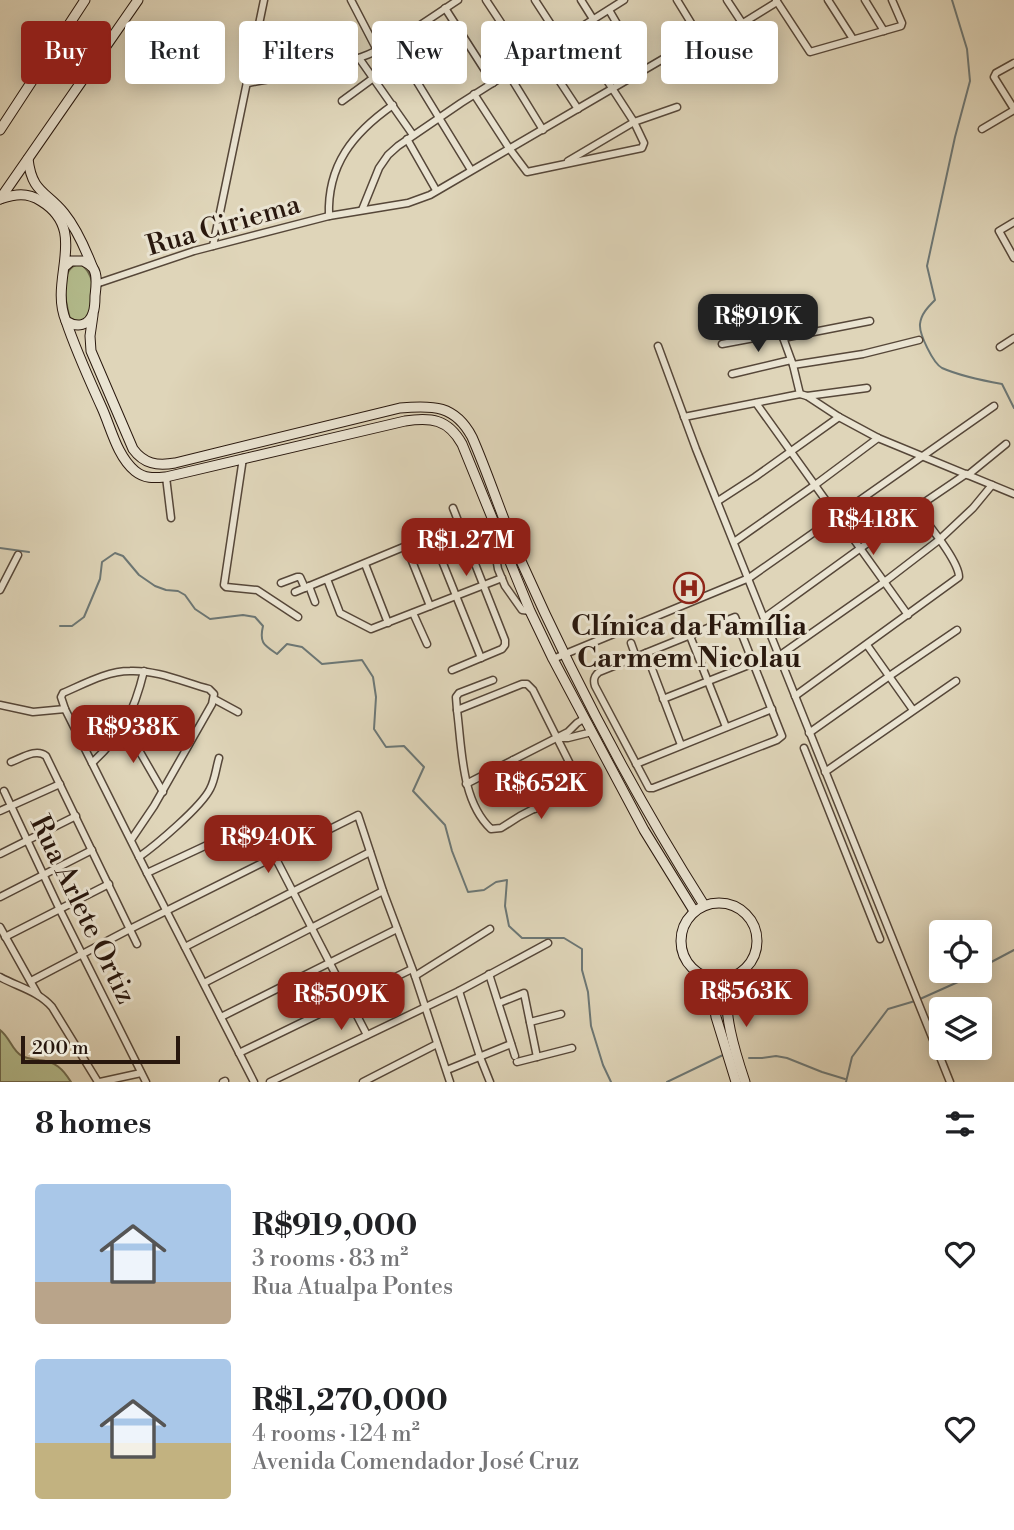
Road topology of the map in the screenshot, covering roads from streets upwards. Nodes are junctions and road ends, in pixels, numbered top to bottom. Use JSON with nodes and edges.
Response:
{"nodes":[{"id":1,"x":85,"y":0,"type":"edge"},
{"id":2,"x":138,"y":0,"type":"edge"},
{"id":3,"x":264,"y":0,"type":"edge"},
{"id":4,"x":351,"y":0,"type":"edge"},
{"id":5,"x":458,"y":0,"type":"edge"},
{"id":6,"x":486,"y":0,"type":"edge"},
{"id":7,"x":535,"y":0,"type":"edge"},
{"id":8,"x":581,"y":0,"type":"edge"},
{"id":9,"x":624,"y":0,"type":"edge"},
{"id":10,"x":677,"y":0,"type":"edge"},
{"id":11,"x":727,"y":0,"type":"edge"},
{"id":12,"x":828,"y":0,"type":"edge"},
{"id":13,"x":865,"y":0,"type":"edge"},
{"id":14,"x":892,"y":0,"type":"edge"},
{"id":15,"x":777,"y":1,"type":"edge"},
{"id":16,"x":445,"y":8,"type":"junction"},
{"id":17,"x":609,"y":10,"type":"junction"},
{"id":18,"x":593,"y":19,"type":"junction"},
{"id":19,"x":72,"y":21,"type":"edge"},
{"id":20,"x":260,"y":21,"type":"edge"},
{"id":21,"x":424,"y":21,"type":"edge"},
{"id":22,"x":500,"y":21,"type":"edge"},
{"id":23,"x":549,"y":21,"type":"edge"},
{"id":24,"x":590,"y":21,"type":"edge"},
{"id":25,"x":616,"y":21,"type":"edge"},
{"id":26,"x":742,"y":21,"type":"edge"},
{"id":27,"x":746,"y":21,"type":"edge"},
{"id":28,"x":884,"y":31,"type":"junction"},
{"id":29,"x":853,"y":39,"type":"junction"},
{"id":30,"x":372,"y":40,"type":"edge"},
{"id":31,"x":372,"y":52,"type":"edge"},
{"id":32,"x":359,"y":58,"type":"joint"},
{"id":33,"x":1014,"y":63,"type":"edge"},
{"id":34,"x":481,"y":64,"type":"edge"},
{"id":35,"x":647,"y":67,"type":"edge"},
{"id":36,"x":372,"y":79,"type":"joint"},
{"id":37,"x":31,"y":84,"type":"edge"},
{"id":38,"x":248,"y":84,"type":"edge"},
{"id":39,"x":376,"y":84,"type":"edge"},
{"id":40,"x":419,"y":84,"type":"edge"},
{"id":41,"x":491,"y":84,"type":"edge"},
{"id":42,"x":515,"y":84,"type":"edge"},
{"id":43,"x":561,"y":84,"type":"edge"},
{"id":44,"x":608,"y":84,"type":"edge"},
{"id":45,"x":619,"y":84,"type":"edge"},
{"id":46,"x":79,"y":86,"type":"joint"},
{"id":47,"x":611,"y":89,"type":"junction"},
{"id":48,"x":474,"y":94,"type":"junction"},
{"id":49,"x":342,"y":101,"type":"dead end"},
{"id":50,"x":393,"y":106,"type":"junction"},
{"id":51,"x":677,"y":107,"type":"dead end"},
{"id":52,"x":578,"y":109,"type":"junction"},
{"id":53,"x":1014,"y":109,"type":"edge"},
{"id":54,"x":439,"y":117,"type":"junction"},
{"id":55,"x":634,"y":122,"type":"junction"},
{"id":56,"x":982,"y":129,"type":"dead end"},
{"id":57,"x":0,"y":130,"type":"edge"},
{"id":58,"x":543,"y":130,"type":"junction"},
{"id":59,"x":410,"y":137,"type":"junction"},
{"id":60,"x":509,"y":148,"type":"junction"},
{"id":61,"x":28,"y":159,"type":"junction"},
{"id":62,"x":564,"y":164,"type":"junction"},
{"id":63,"x":471,"y":170,"type":"junction"},
{"id":64,"x":436,"y":190,"type":"junction"},
{"id":65,"x":0,"y":199,"type":"edge"},
{"id":66,"x":362,"y":210,"type":"junction"},
{"id":67,"x":329,"y":216,"type":"junction"},
{"id":68,"x":1014,"y":222,"type":"edge"},
{"id":69,"x":212,"y":246,"type":"junction"},
{"id":70,"x":1014,"y":258,"type":"edge"},
{"id":71,"x":64,"y":267,"type":"junction"},
{"id":72,"x":93,"y":268,"type":"junction"},
{"id":73,"x":96,"y":284,"type":"junction"},
{"id":74,"x":93,"y":315,"type":"junction"},
{"id":75,"x":66,"y":321,"type":"junction"},
{"id":76,"x":777,"y":321,"type":"dead end"},
{"id":77,"x":870,"y":321,"type":"dead end"},
{"id":78,"x":782,"y":336,"type":"junction"},
{"id":79,"x":1014,"y":338,"type":"edge"},
{"id":80,"x":919,"y":340,"type":"dead end"},
{"id":81,"x":722,"y":344,"type":"dead end"},
{"id":82,"x":658,"y":346,"type":"dead end"},
{"id":83,"x":1000,"y":347,"type":"dead end"},
{"id":84,"x":792,"y":363,"type":"junction"},
{"id":85,"x":732,"y":374,"type":"dead end"},
{"id":86,"x":867,"y":388,"type":"dead end"},
{"id":87,"x":804,"y":395,"type":"junction"},
{"id":88,"x":756,"y":403,"type":"junction"},
{"id":89,"x":994,"y":406,"type":"dead end"},
{"id":90,"x":684,"y":417,"type":"junction"},
{"id":91,"x":839,"y":417,"type":"junction"},
{"id":92,"x":878,"y":438,"type":"junction"},
{"id":93,"x":1006,"y":444,"type":"dead end"},
{"id":94,"x":790,"y":452,"type":"junction"},
{"id":95,"x":923,"y":456,"type":"junction"},
{"id":96,"x":243,"y":458,"type":"junction"},
{"id":97,"x":967,"y":474,"type":"junction"},
{"id":98,"x":166,"y":477,"type":"junction"},
{"id":99,"x":815,"y":485,"type":"junction"},
{"id":100,"x":992,"y":485,"type":"junction"},
{"id":101,"x":1014,"y":494,"type":"edge"},
{"id":102,"x":718,"y":502,"type":"junction"},
{"id":103,"x":453,"y":508,"type":"dead end"},
{"id":104,"x":916,"y":508,"type":"junction"},
{"id":105,"x":838,"y":516,"type":"junction"},
{"id":106,"x":171,"y":518,"type":"dead end"},
{"id":107,"x":459,"y":524,"type":"junction"},
{"id":108,"x":498,"y":534,"type":"junction"},
{"id":109,"x":432,"y":536,"type":"junction"},
{"id":110,"x":939,"y":540,"type":"junction"},
{"id":111,"x":734,"y":542,"type":"junction"},
{"id":112,"x":406,"y":546,"type":"junction"},
{"id":113,"x":860,"y":550,"type":"junction"},
{"id":114,"x":18,"y":555,"type":"dead end"},
{"id":115,"x":365,"y":564,"type":"junction"},
{"id":116,"x":502,"y":578,"type":"junction"},
{"id":117,"x":327,"y":579,"type":"junction"},
{"id":118,"x":749,"y":579,"type":"junction"},
{"id":119,"x":281,"y":583,"type":"dead end"},
{"id":120,"x":884,"y":583,"type":"junction"},
{"id":121,"x":484,"y":585,"type":"junction"},
{"id":122,"x":307,"y":587,"type":"junction"},
{"id":123,"x":0,"y":590,"type":"edge"},
{"id":124,"x":296,"y":592,"type":"dead end"},
{"id":125,"x":456,"y":596,"type":"junction"},
{"id":126,"x":315,"y":603,"type":"dead end"},
{"id":127,"x":430,"y":606,"type":"junction"},
{"id":128,"x":732,"y":609,"type":"dead end"},
{"id":129,"x":530,"y":611,"type":"junction"},
{"id":130,"x":414,"y":612,"type":"junction"},
{"id":131,"x":908,"y":615,"type":"junction"},
{"id":132,"x":298,"y":617,"type":"dead end"},
{"id":133,"x":735,"y":617,"type":"junction"},
{"id":134,"x":764,"y":618,"type":"junction"},
{"id":135,"x":388,"y":623,"type":"junction"},
{"id":136,"x":957,"y":631,"type":"dead end"},
{"id":137,"x":690,"y":636,"type":"junction"},
{"id":138,"x":631,"y":643,"type":"dead end"},
{"id":139,"x":427,"y":644,"type":"dead end"},
{"id":140,"x":867,"y":645,"type":"junction"},
{"id":141,"x":646,"y":653,"type":"junction"},
{"id":142,"x":565,"y":654,"type":"junction"},
{"id":143,"x":779,"y":656,"type":"junction"},
{"id":144,"x":636,"y":657,"type":"junction"},
{"id":145,"x":481,"y":658,"type":"junction"},
{"id":146,"x":553,"y":659,"type":"junction"},
{"id":147,"x":754,"y":663,"type":"junction"},
{"id":148,"x":452,"y":670,"type":"dead end"},
{"id":149,"x":145,"y":671,"type":"junction"},
{"id":150,"x":888,"y":677,"type":"junction"},
{"id":151,"x":494,"y":680,"type":"dead end"},
{"id":152,"x":708,"y":681,"type":"junction"},
{"id":153,"x":956,"y":681,"type":"dead end"},
{"id":154,"x":213,"y":695,"type":"junction"},
{"id":155,"x":795,"y":696,"type":"junction"},
{"id":156,"x":663,"y":699,"type":"junction"},
{"id":157,"x":0,"y":705,"type":"edge"},
{"id":158,"x":65,"y":709,"type":"junction"},
{"id":159,"x":772,"y":709,"type":"junction"},
{"id":160,"x":457,"y":710,"type":"junction"},
{"id":161,"x":913,"y":710,"type":"junction"},
{"id":162,"x":238,"y":712,"type":"dead end"},
{"id":163,"x":585,"y":718,"type":"junction"},
{"id":164,"x":125,"y":726,"type":"junction"},
{"id":165,"x":726,"y":727,"type":"junction"},
{"id":166,"x":592,"y":732,"type":"junction"},
{"id":167,"x":809,"y":733,"type":"junction"},
{"id":168,"x":621,"y":735,"type":"junction"},
{"id":169,"x":557,"y":738,"type":"junction"},
{"id":170,"x":609,"y":741,"type":"junction"},
{"id":171,"x":681,"y":745,"type":"junction"},
{"id":172,"x":804,"y":748,"type":"dead end"},
{"id":173,"x":219,"y":758,"type":"dead end"},
{"id":174,"x":513,"y":760,"type":"junction"},
{"id":175,"x":10,"y":762,"type":"dead end"},
{"id":176,"x":92,"y":763,"type":"junction"},
{"id":177,"x":636,"y":764,"type":"junction"},
{"id":178,"x":825,"y":772,"type":"junction"},
{"id":179,"x":597,"y":776,"type":"dead end"},
{"id":180,"x":60,"y":784,"type":"junction"},
{"id":181,"x":466,"y":784,"type":"junction"},
{"id":182,"x":580,"y":784,"type":"junction"},
{"id":183,"x":4,"y":791,"type":"dead end"},
{"id":184,"x":163,"y":792,"type":"junction"},
{"id":185,"x":10,"y":806,"type":"junction"},
{"id":186,"x":534,"y":809,"type":"junction"},
{"id":187,"x":0,"y":811,"type":"edge"},
{"id":188,"x":76,"y":816,"type":"junction"},
{"id":189,"x":27,"y":841,"type":"junction"},
{"id":190,"x":131,"y":841,"type":"junction"},
{"id":191,"x":92,"y":850,"type":"junction"},
{"id":192,"x":370,"y":852,"type":"junction"},
{"id":193,"x":0,"y":854,"type":"edge"},
{"id":194,"x":139,"y":857,"type":"junction"},
{"id":195,"x":275,"y":857,"type":"junction"},
{"id":196,"x":146,"y":873,"type":"junction"},
{"id":197,"x":43,"y":875,"type":"junction"},
{"id":198,"x":109,"y":884,"type":"junction"},
{"id":199,"x":383,"y":891,"type":"junction"},
{"id":200,"x":293,"y":892,"type":"junction"},
{"id":201,"x":0,"y":897,"type":"edge"},
{"id":202,"x":705,"y":905,"type":"junction"},
{"id":203,"x":60,"y":910,"type":"junction"},
{"id":204,"x":167,"y":911,"type":"junction"},
{"id":205,"x":694,"y":911,"type":"junction"},
{"id":206,"x":0,"y":927,"type":"edge"},
{"id":207,"x":311,"y":927,"type":"junction"},
{"id":208,"x":130,"y":929,"type":"junction"},
{"id":209,"x":397,"y":929,"type":"junction"},
{"id":210,"x":490,"y":929,"type":"dead end"},
{"id":211,"x":5,"y":937,"type":"junction"},
{"id":212,"x":880,"y":939,"type":"dead end"},
{"id":213,"x":548,"y":943,"type":"dead end"},
{"id":214,"x":137,"y":944,"type":"dead end"},
{"id":215,"x":185,"y":947,"type":"junction"},
{"id":216,"x":82,"y":954,"type":"junction"},
{"id":217,"x":329,"y":963,"type":"junction"},
{"id":218,"x":412,"y":969,"type":"junction"},
{"id":219,"x":489,"y":974,"type":"junction"},
{"id":220,"x":415,"y":976,"type":"junction"},
{"id":221,"x":0,"y":977,"type":"edge"},
{"id":222,"x":727,"y":978,"type":"junction"},
{"id":223,"x":713,"y":979,"type":"junction"},
{"id":224,"x":31,"y":981,"type":"junction"},
{"id":225,"x":204,"y":983,"type":"junction"},
{"id":226,"x":459,"y":991,"type":"junction"},
{"id":227,"x":38,"y":995,"type":"junction"},
{"id":228,"x":348,"y":999,"type":"junction"},
{"id":229,"x":499,"y":1003,"type":"junction"},
{"id":230,"x":424,"y":1007,"type":"junction"},
{"id":231,"x":561,"y":1014,"type":"dead end"},
{"id":232,"x":221,"y":1017,"type":"junction"},
{"id":233,"x":530,"y":1022,"type":"junction"},
{"id":234,"x":367,"y":1035,"type":"junction"},
{"id":235,"x":437,"y":1044,"type":"junction"},
{"id":236,"x":511,"y":1044,"type":"junction"},
{"id":237,"x":572,"y":1048,"type":"dead end"},
{"id":238,"x":239,"y":1053,"type":"junction"},
{"id":239,"x":480,"y":1057,"type":"junction"},
{"id":240,"x":537,"y":1057,"type":"junction"},
{"id":241,"x":447,"y":1070,"type":"junction"},
{"id":242,"x":141,"y":1073,"type":"junction"},
{"id":243,"x":99,"y":1082,"type":"edge"},
{"id":244,"x":146,"y":1082,"type":"edge"},
{"id":245,"x":254,"y":1082,"type":"edge"},
{"id":246,"x":270,"y":1082,"type":"edge"},
{"id":247,"x":363,"y":1082,"type":"edge"},
{"id":248,"x":450,"y":1082,"type":"edge"},
{"id":249,"x":490,"y":1082,"type":"edge"},
{"id":250,"x":736,"y":1082,"type":"edge"},
{"id":251,"x":745,"y":1082,"type":"edge"},
{"id":252,"x":950,"y":1082,"type":"edge"}],
"edges":[{"from":1,"to":19,"type":"street"},
{"from":2,"to":46,"type":"street"},
{"from":3,"to":20,"type":"street"},
{"from":4,"to":30,"type":"street"},
{"from":5,"to":16,"type":"street"},
{"from":6,"to":22,"type":"street"},
{"from":7,"to":23,"type":"street"},
{"from":8,"to":18,"type":"street"},
{"from":9,"to":17,"type":"street"},
{"from":10,"to":35,"type":"street","name":"Rua Ciriema"},
{"from":11,"to":26,"type":"street"},
{"from":12,"to":29,"type":"street"},
{"from":13,"to":28,"type":"street"},
{"from":14,"to":28,"type":"street"},
{"from":15,"to":27,"type":"street"},
{"from":15,"to":29,"type":"street"},
{"from":16,"to":21,"type":"street"},
{"from":16,"to":34,"type":"street"},
{"from":17,"to":18,"type":"street"},
{"from":17,"to":25,"type":"street"},
{"from":18,"to":24,"type":"street"},
{"from":28,"to":29,"type":"street"},
{"from":31,"to":32,"type":"street"},
{"from":32,"to":36,"type":"street"},
{"from":33,"to":53,"type":"street"},
{"from":36,"to":49,"type":"street"},
{"from":37,"to":57,"type":"street"},
{"from":38,"to":69,"type":"street"},
{"from":39,"to":50,"type":"street"},
{"from":40,"to":54,"type":"street"},
{"from":41,"to":48,"type":"street"},
{"from":42,"to":58,"type":"street"},
{"from":43,"to":52,"type":"street"},
{"from":44,"to":47,"type":"street"},
{"from":45,"to":47,"type":"street","name":"Rua Ciriema"},
{"from":46,"to":61,"type":"street"},
{"from":47,"to":52,"type":"street","name":"Rua Ciriema"},
{"from":47,"to":55,"type":"street"},
{"from":48,"to":54,"type":"street"},
{"from":48,"to":60,"type":"street"},
{"from":50,"to":59,"type":"street"},
{"from":50,"to":67,"type":"street"},
{"from":51,"to":55,"type":"street"},
{"from":52,"to":58,"type":"street","name":"Rua Ciriema"},
{"from":53,"to":56,"type":"street"},
{"from":54,"to":59,"type":"street"},
{"from":54,"to":63,"type":"street"},
{"from":55,"to":62,"type":"street"},
{"from":55,"to":62,"type":"street"},
{"from":58,"to":60,"type":"street","name":"Rua Ciriema"},
{"from":59,"to":64,"type":"street"},
{"from":59,"to":66,"type":"street"},
{"from":60,"to":62,"type":"street"},
{"from":60,"to":63,"type":"street","name":"Rua Ciriema"},
{"from":61,"to":65,"type":"street"},
{"from":61,"to":72,"type":"street"},
{"from":63,"to":64,"type":"street","name":"Rua Ciriema"},
{"from":64,"to":66,"type":"street","name":"Rua Ciriema"},
{"from":65,"to":71,"type":"street"},
{"from":66,"to":67,"type":"street","name":"Rua Ciriema"},
{"from":67,"to":69,"type":"street","name":"Rua Ciriema"},
{"from":68,"to":70,"type":"street"},
{"from":69,"to":73,"type":"street","name":"Rua Ciriema"},
{"from":71,"to":72,"type":"street"},
{"from":71,"to":75,"type":"street"},
{"from":72,"to":73,"type":"street"},
{"from":73,"to":74,"type":"street"},
{"from":74,"to":75,"type":"street"},
{"from":74,"to":142,"type":"street"},
{"from":75,"to":98,"type":"street"},
{"from":76,"to":78,"type":"street"},
{"from":77,"to":78,"type":"street"},
{"from":78,"to":81,"type":"street"},
{"from":78,"to":84,"type":"street"},
{"from":79,"to":83,"type":"street"},
{"from":80,"to":84,"type":"street"},
{"from":82,"to":90,"type":"street"},
{"from":84,"to":85,"type":"street"},
{"from":84,"to":87,"type":"street"},
{"from":86,"to":87,"type":"street"},
{"from":87,"to":88,"type":"street"},
{"from":87,"to":91,"type":"street"},
{"from":88,"to":90,"type":"street"},
{"from":88,"to":94,"type":"street"},
{"from":89,"to":95,"type":"street"},
{"from":90,"to":102,"type":"street"},
{"from":91,"to":92,"type":"street"},
{"from":91,"to":94,"type":"street"},
{"from":92,"to":95,"type":"street"},
{"from":92,"to":99,"type":"street"},
{"from":93,"to":97,"type":"street"},
{"from":94,"to":99,"type":"street"},
{"from":94,"to":102,"type":"street"},
{"from":95,"to":97,"type":"street"},
{"from":95,"to":105,"type":"street"},
{"from":96,"to":98,"type":"street"},
{"from":96,"to":108,"type":"street"},
{"from":96,"to":132,"type":"street"},
{"from":97,"to":100,"type":"street"},
{"from":97,"to":104,"type":"street"},
{"from":98,"to":106,"type":"street"},
{"from":99,"to":105,"type":"street"},
{"from":99,"to":111,"type":"street"},
{"from":100,"to":101,"type":"street"},
{"from":100,"to":110,"type":"street"},
{"from":102,"to":111,"type":"street"},
{"from":103,"to":107,"type":"street"},
{"from":104,"to":110,"type":"street"},
{"from":104,"to":113,"type":"street"},
{"from":105,"to":113,"type":"street"},
{"from":105,"to":118,"type":"street"},
{"from":107,"to":109,"type":"street"},
{"from":107,"to":121,"type":"street"},
{"from":108,"to":116,"type":"street"},
{"from":108,"to":129,"type":"street"},
{"from":109,"to":112,"type":"street"},
{"from":109,"to":125,"type":"street"},
{"from":110,"to":120,"type":"street"},
{"from":110,"to":131,"type":"street"},
{"from":111,"to":118,"type":"street"},
{"from":112,"to":115,"type":"street"},
{"from":112,"to":127,"type":"street"},
{"from":113,"to":120,"type":"street"},
{"from":113,"to":134,"type":"street"},
{"from":114,"to":123,"type":"street"},
{"from":115,"to":117,"type":"street"},
{"from":115,"to":135,"type":"street"},
{"from":116,"to":121,"type":"street"},
{"from":116,"to":129,"type":"street"},
{"from":117,"to":122,"type":"street"},
{"from":117,"to":135,"type":"street"},
{"from":118,"to":134,"type":"street"},
{"from":118,"to":142,"type":"street"},
{"from":119,"to":122,"type":"street"},
{"from":120,"to":131,"type":"street"},
{"from":120,"to":143,"type":"street"},
{"from":121,"to":125,"type":"street"},
{"from":121,"to":145,"type":"street"},
{"from":122,"to":124,"type":"street"},
{"from":122,"to":126,"type":"street"},
{"from":125,"to":127,"type":"street"},
{"from":125,"to":145,"type":"street"},
{"from":127,"to":130,"type":"street"},
{"from":128,"to":133,"type":"street"},
{"from":129,"to":146,"type":"street"},
{"from":130,"to":135,"type":"street"},
{"from":130,"to":139,"type":"street"},
{"from":131,"to":140,"type":"street"},
{"from":133,"to":137,"type":"street"},
{"from":133,"to":147,"type":"street"},
{"from":134,"to":143,"type":"street"},
{"from":136,"to":150,"type":"street"},
{"from":137,"to":141,"type":"street"},
{"from":137,"to":152,"type":"street"},
{"from":138,"to":144,"type":"street"},
{"from":140,"to":150,"type":"street"},
{"from":140,"to":155,"type":"street"},
{"from":141,"to":144,"type":"street"},
{"from":141,"to":156,"type":"street"},
{"from":142,"to":146,"type":"street"},
{"from":142,"to":170,"type":"street"},
{"from":143,"to":155,"type":"street"},
{"from":144,"to":168,"type":"street"},
{"from":145,"to":148,"type":"street"},
{"from":146,"to":163,"type":"street"},
{"from":147,"to":152,"type":"street"},
{"from":147,"to":159,"type":"street"},
{"from":149,"to":154,"type":"street"},
{"from":149,"to":158,"type":"street"},
{"from":149,"to":164,"type":"street"},
{"from":150,"to":161,"type":"street"},
{"from":150,"to":167,"type":"street"},
{"from":151,"to":160,"type":"street"},
{"from":152,"to":156,"type":"street"},
{"from":152,"to":165,"type":"street"},
{"from":153,"to":161,"type":"street"},
{"from":154,"to":162,"type":"street"},
{"from":154,"to":184,"type":"street"},
{"from":155,"to":167,"type":"street"},
{"from":156,"to":171,"type":"street"},
{"from":157,"to":158,"type":"street"},
{"from":158,"to":176,"type":"street"},
{"from":159,"to":165,"type":"street"},
{"from":159,"to":177,"type":"street"},
{"from":160,"to":169,"type":"street"},
{"from":160,"to":181,"type":"street"},
{"from":161,"to":178,"type":"street"},
{"from":163,"to":166,"type":"street"},
{"from":163,"to":169,"type":"street"},
{"from":164,"to":176,"type":"street"},
{"from":164,"to":184,"type":"street"},
{"from":165,"to":171,"type":"street"},
{"from":166,"to":169,"type":"street"},
{"from":166,"to":205,"type":"street"},
{"from":167,"to":178,"type":"street"},
{"from":168,"to":170,"type":"street"},
{"from":168,"to":177,"type":"street"},
{"from":169,"to":174,"type":"street"},
{"from":169,"to":182,"type":"street"},
{"from":170,"to":202,"type":"street"},
{"from":171,"to":177,"type":"street"},
{"from":172,"to":212,"type":"street"},
{"from":173,"to":194,"type":"street"},
{"from":174,"to":181,"type":"street"},
{"from":174,"to":186,"type":"street"},
{"from":175,"to":180,"type":"street"},
{"from":176,"to":190,"type":"street"},
{"from":178,"to":252,"type":"street"},
{"from":179,"to":182,"type":"street"},
{"from":180,"to":185,"type":"street"},
{"from":180,"to":188,"type":"street"},
{"from":181,"to":186,"type":"street"},
{"from":182,"to":186,"type":"street"},
{"from":183,"to":185,"type":"street","name":"Rua Arlete Ortiz"},
{"from":184,"to":190,"type":"street"},
{"from":185,"to":187,"type":"street"},
{"from":185,"to":189,"type":"street","name":"Rua Arlete Ortiz"},
{"from":188,"to":189,"type":"street"},
{"from":188,"to":191,"type":"street"},
{"from":189,"to":193,"type":"street"},
{"from":189,"to":197,"type":"street","name":"Rua Arlete Ortiz"},
{"from":190,"to":194,"type":"street"},
{"from":191,"to":197,"type":"street"},
{"from":191,"to":198,"type":"street"},
{"from":192,"to":195,"type":"street"},
{"from":192,"to":199,"type":"street"},
{"from":192,"to":200,"type":"street"},
{"from":194,"to":196,"type":"street"},
{"from":195,"to":196,"type":"street"},
{"from":195,"to":200,"type":"street"},
{"from":195,"to":204,"type":"street"},
{"from":196,"to":204,"type":"street"},
{"from":197,"to":201,"type":"street"},
{"from":197,"to":203,"type":"street","name":"Rua Arlete Ortiz"},
{"from":198,"to":203,"type":"street"},
{"from":198,"to":208,"type":"street"},
{"from":199,"to":207,"type":"street"},
{"from":199,"to":209,"type":"street"},
{"from":200,"to":207,"type":"street"},
{"from":200,"to":215,"type":"street"},
{"from":202,"to":205,"type":"street"},
{"from":202,"to":222,"type":"street"},
{"from":203,"to":211,"type":"street"},
{"from":203,"to":216,"type":"street","name":"Rua Arlete Ortiz"},
{"from":204,"to":208,"type":"street"},
{"from":204,"to":215,"type":"street"},
{"from":205,"to":223,"type":"street"},
{"from":206,"to":211,"type":"street"},
{"from":207,"to":217,"type":"street"},
{"from":207,"to":225,"type":"street"},
{"from":208,"to":214,"type":"street"},
{"from":208,"to":216,"type":"street"},
{"from":209,"to":217,"type":"street"},
{"from":209,"to":218,"type":"street"},
{"from":210,"to":220,"type":"street"},
{"from":211,"to":224,"type":"street"},
{"from":213,"to":219,"type":"street"},
{"from":215,"to":225,"type":"street"},
{"from":216,"to":224,"type":"street"},
{"from":216,"to":242,"type":"street","name":"Rua Arlete Ortiz"},
{"from":217,"to":228,"type":"street"},
{"from":217,"to":232,"type":"street"},
{"from":218,"to":220,"type":"street"},
{"from":218,"to":228,"type":"street"},
{"from":219,"to":226,"type":"street"},
{"from":219,"to":229,"type":"street"},
{"from":220,"to":230,"type":"street"},
{"from":221,"to":227,"type":"street"},
{"from":222,"to":223,"type":"street"},
{"from":222,"to":251,"type":"street"},
{"from":223,"to":250,"type":"street"},
{"from":224,"to":227,"type":"street"},
{"from":225,"to":232,"type":"street"},
{"from":226,"to":230,"type":"street"},
{"from":226,"to":239,"type":"street"},
{"from":227,"to":243,"type":"street"},
{"from":228,"to":234,"type":"street"},
{"from":228,"to":238,"type":"street"},
{"from":229,"to":233,"type":"street"},
{"from":229,"to":236,"type":"street"},
{"from":230,"to":234,"type":"street"},
{"from":230,"to":235,"type":"street"},
{"from":231,"to":233,"type":"street"},
{"from":232,"to":238,"type":"street"},
{"from":233,"to":240,"type":"street"},
{"from":234,"to":246,"type":"street"},
{"from":235,"to":241,"type":"street"},
{"from":235,"to":247,"type":"street"},
{"from":236,"to":239,"type":"street"},
{"from":236,"to":240,"type":"street"},
{"from":237,"to":240,"type":"street"},
{"from":238,"to":245,"type":"street"},
{"from":239,"to":241,"type":"street"},
{"from":239,"to":249,"type":"street"},
{"from":241,"to":248,"type":"street"},
{"from":242,"to":243,"type":"street"},
{"from":242,"to":244,"type":"street","name":"Rua Arlete Ortiz"}]}
